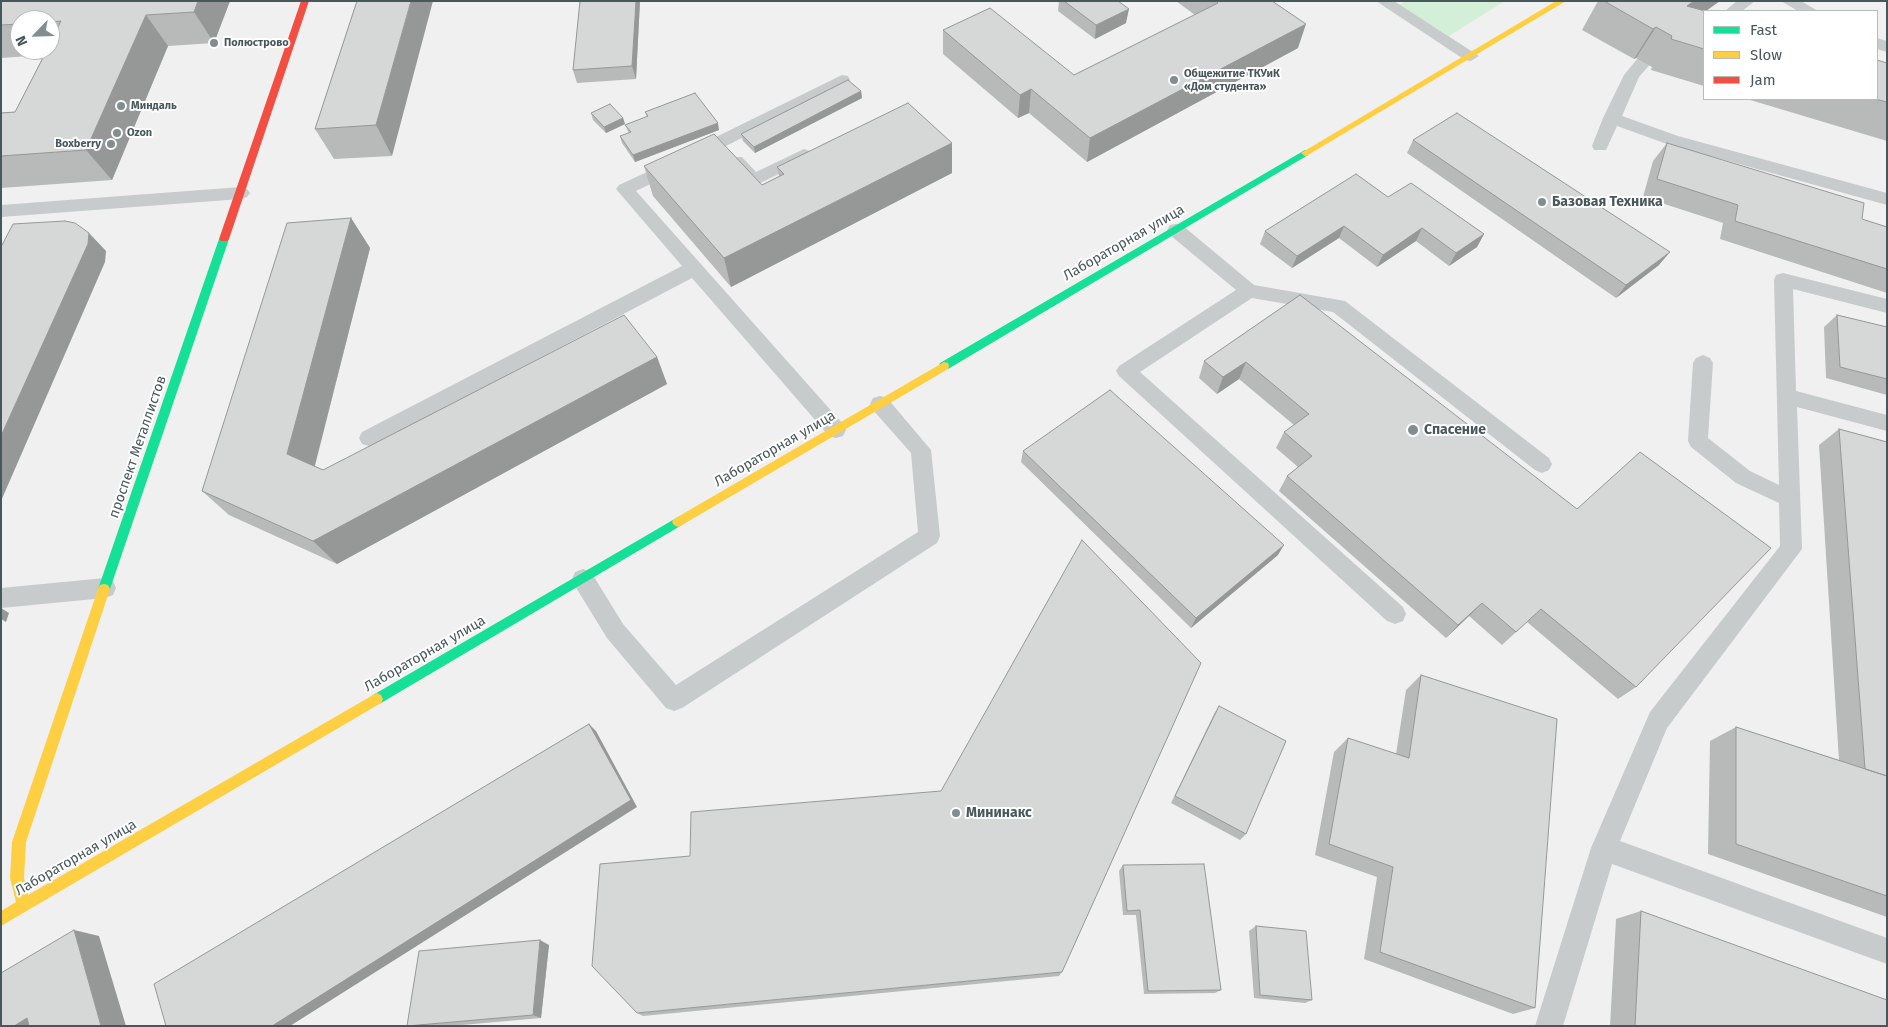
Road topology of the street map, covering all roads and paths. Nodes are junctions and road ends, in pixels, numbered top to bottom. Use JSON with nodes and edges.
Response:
{"nodes":[{"id":1,"x":305,"y":1,"type":"edge"},
{"id":2,"x":1562,"y":1,"type":"edge"},
{"id":3,"x":1748,"y":1,"type":"edge"},
{"id":4,"x":1788,"y":1,"type":"edge"},
{"id":5,"x":1386,"y":2,"type":"edge"},
{"id":6,"x":1734,"y":10,"type":"edge"},
{"id":7,"x":1808,"y":10,"type":"edge"},
{"id":8,"x":1472,"y":56,"type":"junction"},
{"id":9,"x":1644,"y":62,"type":"edge"},
{"id":10,"x":842,"y":80,"type":"dead end"},
{"id":11,"x":1611,"y":118,"type":"junction"},
{"id":12,"x":718,"y":143,"type":"junction"},
{"id":13,"x":823,"y":146,"type":"edge"},
{"id":14,"x":1600,"y":146,"type":"dead end"},
{"id":15,"x":701,"y":152,"type":"edge"},
{"id":16,"x":684,"y":160,"type":"edge"},
{"id":17,"x":241,"y":193,"type":"junction"},
{"id":18,"x":1887,"y":199,"type":"edge"},
{"id":19,"x":1,"y":211,"type":"edge"},
{"id":20,"x":1176,"y":230,"type":"junction"},
{"id":21,"x":693,"y":269,"type":"junction"},
{"id":22,"x":1249,"y":291,"type":"junction"},
{"id":23,"x":1887,"y":306,"type":"edge"},
{"id":24,"x":1703,"y":363,"type":"dead end"},
{"id":25,"x":1786,"y":396,"type":"junction"},
{"id":26,"x":880,"y":404,"type":"junction"},
{"id":27,"x":1887,"y":422,"type":"edge"},
{"id":28,"x":836,"y":430,"type":"junction"},
{"id":29,"x":369,"y":438,"type":"dead end"},
{"id":30,"x":1542,"y":464,"type":"dead end"},
{"id":31,"x":1789,"y":498,"type":"junction"},
{"id":32,"x":583,"y":579,"type":"junction"},
{"id":33,"x":105,"y":588,"type":"junction"},
{"id":34,"x":1,"y":598,"type":"edge"},
{"id":35,"x":1395,"y":614,"type":"dead end"},
{"id":36,"x":1604,"y":848,"type":"junction"},
{"id":37,"x":24,"y":906,"type":"junction"},
{"id":38,"x":1,"y":919,"type":"edge"},
{"id":39,"x":1887,"y":951,"type":"edge"},
{"id":40,"x":1549,"y":1026,"type":"edge"}],
"edges":[{"from":1,"to":17,"type":"street","name":"проспект Металлистов"},
{"from":2,"to":8,"type":"street","name":"Лабораторная улица"},
{"from":3,"to":6,"type":"lane"},
{"from":4,"to":7,"type":"lane"},
{"from":5,"to":8,"type":"lane"},
{"from":8,"to":20,"type":"street","name":"Лабораторная улица"},
{"from":9,"to":11,"type":"lane"},
{"from":10,"to":12,"type":"lane"},
{"from":11,"to":14,"type":"lane"},
{"from":11,"to":18,"type":"lane"},
{"from":12,"to":13,"type":"lane"},
{"from":12,"to":15,"type":"lane"},
{"from":16,"to":21,"type":"lane"},
{"from":17,"to":19,"type":"lane"},
{"from":17,"to":33,"type":"street","name":"проспект Металлистов"},
{"from":20,"to":22,"type":"lane"},
{"from":20,"to":26,"type":"street","name":"Лабораторная улица"},
{"from":21,"to":28,"type":"lane"},
{"from":21,"to":29,"type":"lane"},
{"from":22,"to":30,"type":"lane"},
{"from":22,"to":35,"type":"lane"},
{"from":23,"to":25,"type":"lane"},
{"from":24,"to":31,"type":"lane"},
{"from":25,"to":27,"type":"lane"},
{"from":25,"to":31,"type":"lane"},
{"from":26,"to":28,"type":"street","name":"Лабораторная улица"},
{"from":26,"to":32,"type":"lane"},
{"from":28,"to":32,"type":"street","name":"Лабораторная улица"},
{"from":31,"to":36,"type":"lane"},
{"from":32,"to":37,"type":"street","name":"Лабораторная улица"},
{"from":33,"to":34,"type":"lane"},
{"from":33,"to":37,"type":"street","name":"проспект Металлистов"},
{"from":36,"to":39,"type":"lane"},
{"from":36,"to":40,"type":"lane"},
{"from":37,"to":38,"type":"street","name":"Лабораторная улица"}]}
